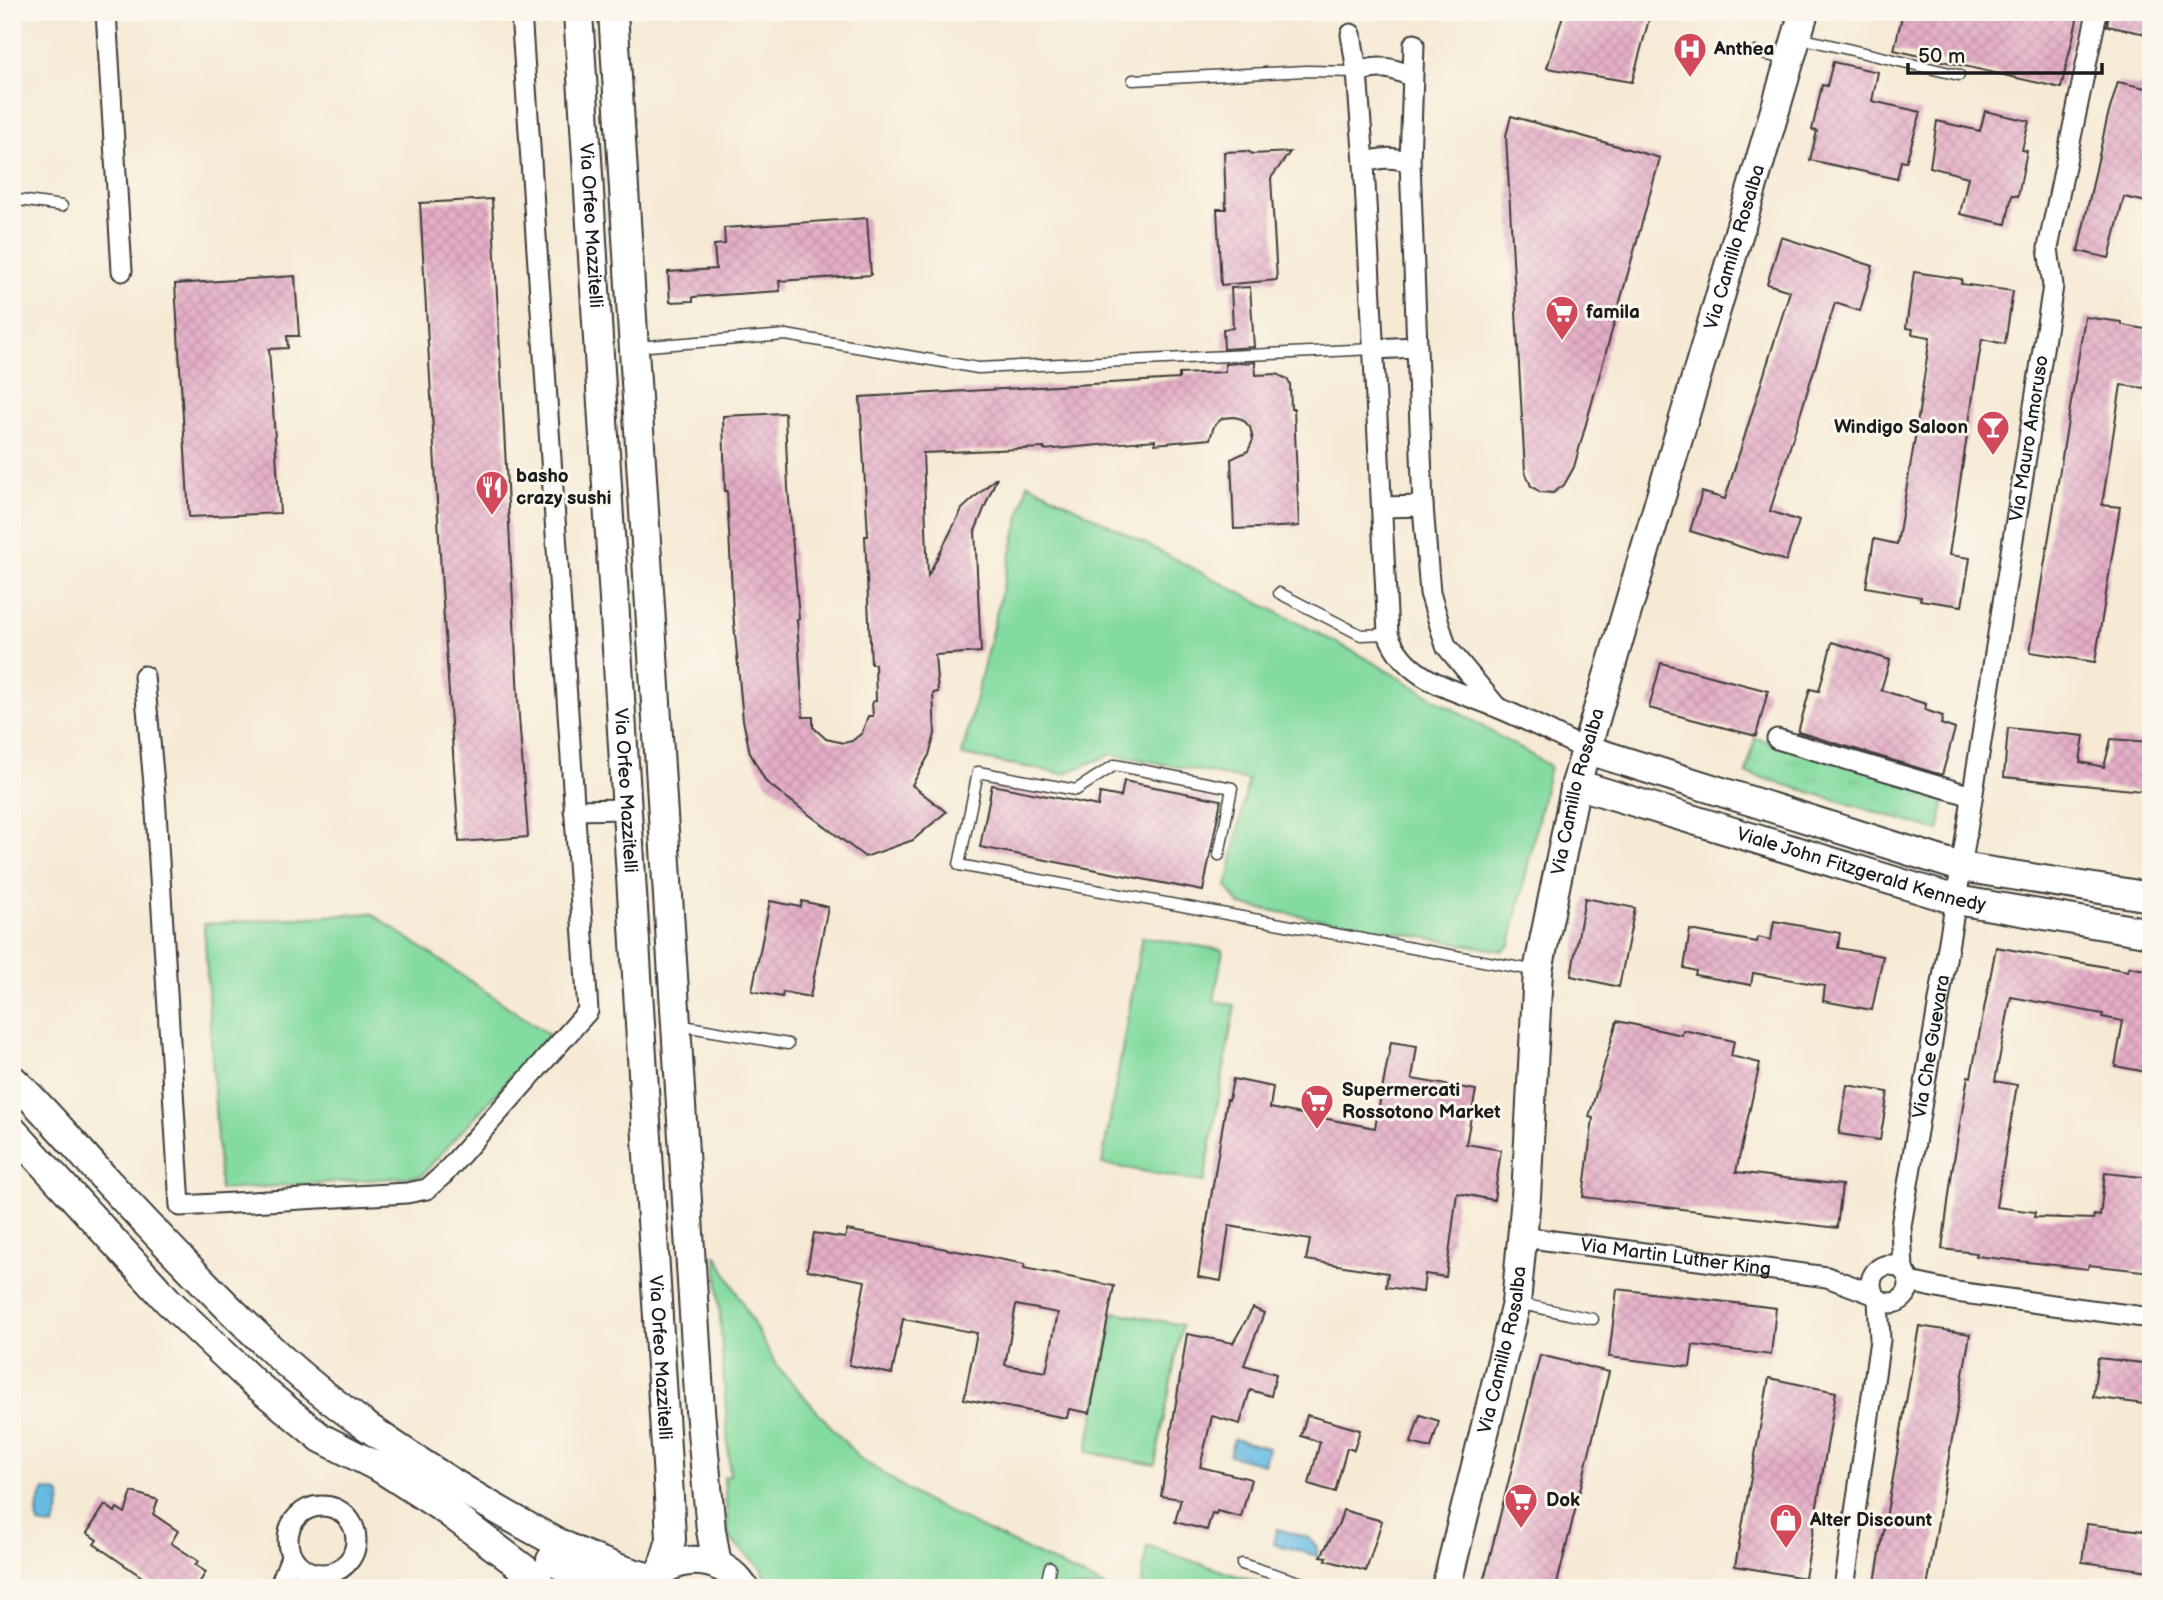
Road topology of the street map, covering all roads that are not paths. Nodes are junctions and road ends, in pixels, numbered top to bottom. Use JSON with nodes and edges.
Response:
{"nodes":[{"id":1,"x":106,"y":12,"type":"edge"},
{"id":2,"x":521,"y":12,"type":"edge"},
{"id":3,"x":578,"y":12,"type":"edge"},
{"id":4,"x":613,"y":12,"type":"edge"},
{"id":5,"x":2097,"y":12,"type":"edge"},
{"id":6,"x":1795,"y":28,"type":"edge"},
{"id":7,"x":1351,"y":34,"type":"dead end"},
{"id":8,"x":1414,"y":44,"type":"dead end"},
{"id":9,"x":1755,"y":52,"type":"dead end"},
{"id":10,"x":1357,"y":72,"type":"junction"},
{"id":11,"x":1959,"y":75,"type":"dead end"},
{"id":12,"x":1412,"y":77,"type":"junction"},
{"id":13,"x":1133,"y":80,"type":"dead end"},
{"id":14,"x":1410,"y":162,"type":"junction"},
{"id":15,"x":1364,"y":163,"type":"junction"},
{"id":16,"x":12,"y":199,"type":"edge"},
{"id":17,"x":62,"y":205,"type":"dead end"},
{"id":18,"x":122,"y":271,"type":"dead end"},
{"id":19,"x":1416,"y":347,"type":"junction"},
{"id":20,"x":634,"y":348,"type":"junction"},
{"id":21,"x":1374,"y":349,"type":"junction"},
{"id":22,"x":637,"y":401,"type":"junction"},
{"id":23,"x":601,"y":404,"type":"junction"},
{"id":24,"x":641,"y":470,"type":"junction"},
{"id":25,"x":606,"y":472,"type":"junction"},
{"id":26,"x":1423,"y":506,"type":"junction"},
{"id":27,"x":1382,"y":507,"type":"junction"},
{"id":28,"x":1279,"y":593,"type":"dead end"},
{"id":29,"x":1388,"y":634,"type":"junction"},
{"id":30,"x":144,"y":676,"type":"dead end"},
{"id":31,"x":1497,"y":707,"type":"junction"},
{"id":32,"x":1777,"y":740,"type":"dead end"},
{"id":33,"x":1585,"y":749,"type":"junction"},
{"id":34,"x":1576,"y":784,"type":"junction"},
{"id":35,"x":1972,"y":796,"type":"junction"},
{"id":36,"x":626,"y":809,"type":"junction"},
{"id":37,"x":573,"y":810,"type":"junction"},
{"id":38,"x":1219,"y":855,"type":"dead end"},
{"id":39,"x":1961,"y":867,"type":"junction"},
{"id":40,"x":2151,"y":897,"type":"edge"},
{"id":41,"x":1956,"y":900,"type":"junction"},
{"id":42,"x":2151,"y":933,"type":"edge"},
{"id":43,"x":1538,"y":971,"type":"junction"},
{"id":44,"x":676,"y":1025,"type":"junction"},
{"id":45,"x":788,"y":1044,"type":"dead end"},
{"id":46,"x":12,"y":1079,"type":"edge"},
{"id":47,"x":12,"y":1129,"type":"edge"},
{"id":48,"x":1901,"y":1226,"type":"junction"},
{"id":49,"x":1523,"y":1237,"type":"junction"},
{"id":50,"x":1878,"y":1270,"type":"junction"},
{"id":51,"x":1827,"y":1277,"type":"junction"},
{"id":52,"x":1904,"y":1288,"type":"junction"},
{"id":53,"x":1876,"y":1297,"type":"junction"},
{"id":54,"x":1516,"y":1303,"type":"junction"},
{"id":55,"x":2151,"y":1318,"type":"edge"},
{"id":56,"x":1593,"y":1319,"type":"dead end"},
{"id":57,"x":1880,"y":1340,"type":"junction"},
{"id":58,"x":447,"y":1511,"type":"junction"},
{"id":59,"x":292,"y":1557,"type":"junction"},
{"id":60,"x":1242,"y":1564,"type":"dead end"},
{"id":61,"x":717,"y":1565,"type":"junction"},
{"id":62,"x":1050,"y":1567,"type":"dead end"},
{"id":63,"x":336,"y":1579,"type":"edge"},
{"id":64,"x":653,"y":1579,"type":"edge"},
{"id":65,"x":12,"y":1584,"type":"edge"},
{"id":66,"x":22,"y":1588,"type":"edge"},
{"id":67,"x":279,"y":1588,"type":"edge"},
{"id":68,"x":543,"y":1588,"type":"edge"},
{"id":69,"x":604,"y":1588,"type":"edge"},
{"id":70,"x":744,"y":1588,"type":"edge"},
{"id":71,"x":1045,"y":1588,"type":"edge"},
{"id":72,"x":1318,"y":1588,"type":"edge"},
{"id":73,"x":1446,"y":1588,"type":"edge"},
{"id":74,"x":1844,"y":1588,"type":"edge"}],
"edges":[{"from":1,"to":18,"type":"street"},
{"from":2,"to":37,"type":"street"},
{"from":3,"to":23,"type":"main road","name":"Via Orfeo Mazzitelli"},
{"from":4,"to":20,"type":"main road","name":"Via Orfeo Mazzitelli"},
{"from":5,"to":35,"type":"street","name":"Via Mauro Amoruso"},
{"from":6,"to":9,"type":"lane"},
{"from":6,"to":11,"type":"lane"},
{"from":6,"to":33,"type":"main road","name":"Via Camillo Rosalba"},
{"from":7,"to":10,"type":"street"},
{"from":8,"to":12,"type":"street"},
{"from":10,"to":12,"type":"street"},
{"from":10,"to":13,"type":"lane"},
{"from":10,"to":15,"type":"street"},
{"from":12,"to":14,"type":"street"},
{"from":14,"to":15,"type":"street"},
{"from":14,"to":19,"type":"street"},
{"from":15,"to":21,"type":"street"},
{"from":16,"to":17,"type":"lane"},
{"from":19,"to":21,"type":"street"},
{"from":19,"to":26,"type":"street"},
{"from":20,"to":21,"type":"lane"},
{"from":20,"to":22,"type":"main road","name":"Via Orfeo Mazzitelli"},
{"from":21,"to":27,"type":"street"},
{"from":22,"to":23,"type":"main road"},
{"from":22,"to":24,"type":"main road","name":"Via Orfeo Mazzitelli"},
{"from":23,"to":25,"type":"main road","name":"Via Orfeo Mazzitelli"},
{"from":24,"to":25,"type":"main road"},
{"from":24,"to":44,"type":"main road","name":"Via Orfeo Mazzitelli"},
{"from":25,"to":36,"type":"main road","name":"Via Orfeo Mazzitelli"},
{"from":26,"to":27,"type":"street"},
{"from":26,"to":31,"type":"street"},
{"from":27,"to":29,"type":"street"},
{"from":28,"to":29,"type":"lane"},
{"from":29,"to":31,"type":"street"},
{"from":30,"to":37,"type":"street"},
{"from":31,"to":33,"type":"street"},
{"from":32,"to":35,"type":"street"},
{"from":33,"to":34,"type":"main road","name":"Via Camillo Rosalba"},
{"from":33,"to":39,"type":"main road","name":"Viale John Fitzgerald Kennedy"},
{"from":34,"to":41,"type":"main road","name":"Viale John Fitzgerald Kennedy"},
{"from":34,"to":43,"type":"main road","name":"Via Camillo Rosalba"},
{"from":35,"to":39,"type":"street","name":"Via Mauro Amoruso"},
{"from":36,"to":37,"type":"street"},
{"from":36,"to":64,"type":"main road","name":"Via Orfeo Mazzitelli"},
{"from":38,"to":43,"type":"lane"},
{"from":39,"to":40,"type":"main road","name":"Viale John Fitzgerald Kennedy"},
{"from":39,"to":41,"type":"street","name":"Via Che Guevara"},
{"from":41,"to":42,"type":"main road","name":"Viale John Fitzgerald Kennedy"},
{"from":41,"to":48,"type":"street","name":"Via Che Guevara"},
{"from":43,"to":49,"type":"main road","name":"Via Camillo Rosalba"},
{"from":44,"to":45,"type":"lane"},
{"from":44,"to":61,"type":"main road","name":"Via Orfeo Mazzitelli"},
{"from":46,"to":64,"type":"main road"},
{"from":47,"to":58,"type":"main road"},
{"from":48,"to":50,"type":"street","name":"Via Che Guevara"},
{"from":48,"to":52,"type":"street","name":"Via Che Guevara"},
{"from":49,"to":51,"type":"street","name":"Via Martin Luther King"},
{"from":49,"to":54,"type":"main road","name":"Via Camillo Rosalba"},
{"from":50,"to":51,"type":"street","name":"Via Martin Luther King"},
{"from":50,"to":52,"type":"street"},
{"from":50,"to":53,"type":"street"},
{"from":51,"to":53,"type":"street","name":"Via Martin Luther King"},
{"from":52,"to":53,"type":"street"},
{"from":52,"to":55,"type":"street"},
{"from":52,"to":57,"type":"street"},
{"from":53,"to":57,"type":"street"},
{"from":54,"to":56,"type":"lane"},
{"from":54,"to":73,"type":"main road","name":"Via Camillo Rosalba"},
{"from":57,"to":74,"type":"street"},
{"from":58,"to":68,"type":"main road"},
{"from":58,"to":69,"type":"main road"},
{"from":59,"to":63,"type":"street"},
{"from":59,"to":63,"type":"street"},
{"from":59,"to":67,"type":"street"},
{"from":60,"to":72,"type":"lane"},
{"from":61,"to":64,"type":"main road"},
{"from":61,"to":70,"type":"main road"},
{"from":62,"to":71,"type":"lane"},
{"from":65,"to":66,"type":"lane"}]}
